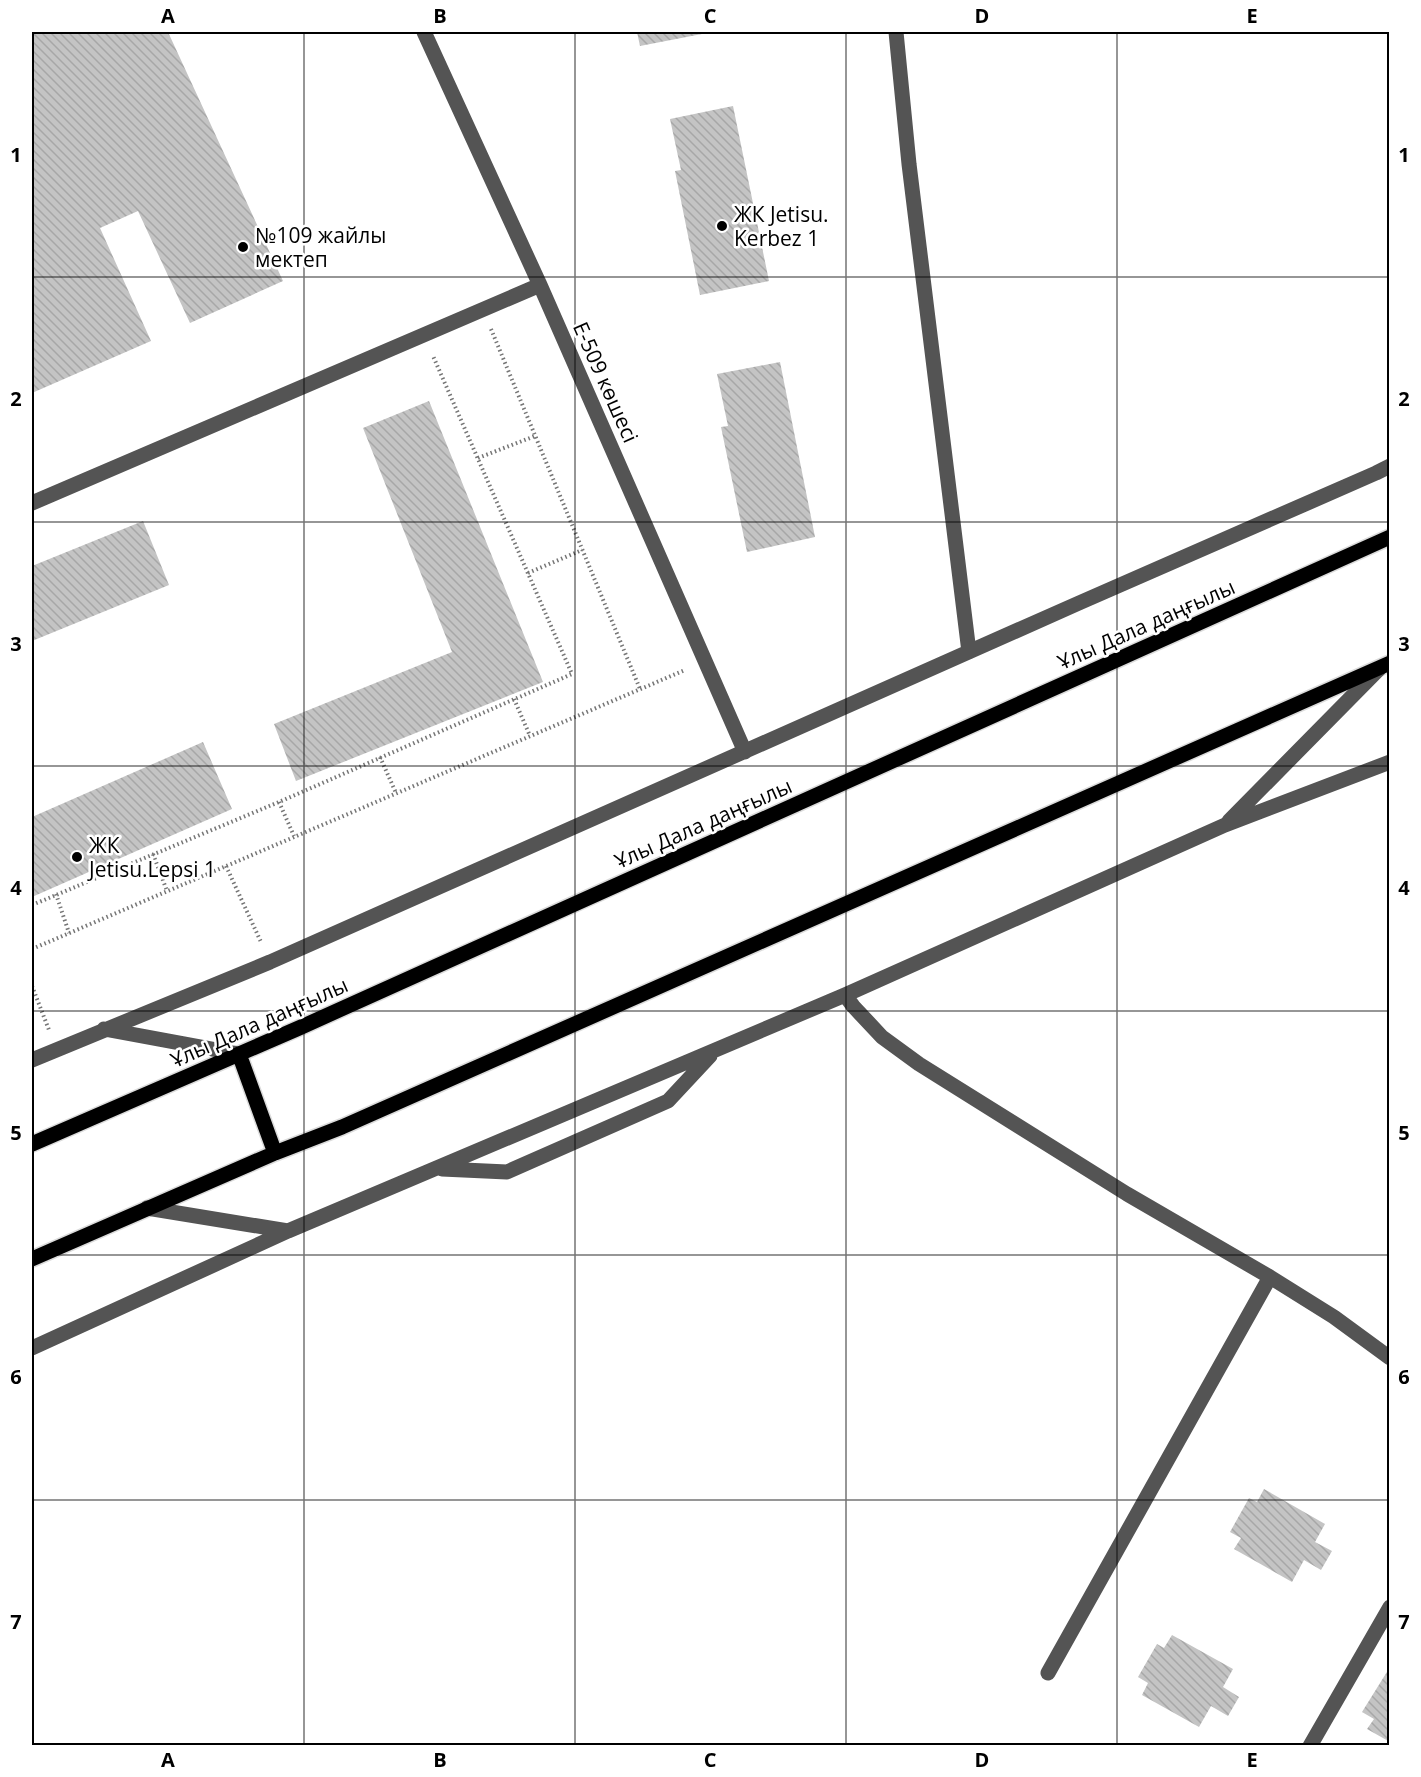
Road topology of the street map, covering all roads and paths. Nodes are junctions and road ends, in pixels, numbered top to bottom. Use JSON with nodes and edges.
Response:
{"nodes":[{"id":1,"x":424,"y":32,"type":"edge"},
{"id":2,"x":896,"y":32,"type":"edge"},
{"id":3,"x":540,"y":285,"type":"junction"},
{"id":4,"x":482,"y":309,"type":"junction"},
{"id":5,"x":424,"y":334,"type":"junction"},
{"id":6,"x":535,"y":436,"type":"junction"},
{"id":7,"x":478,"y":458,"type":"junction"},
{"id":8,"x":1385,"y":470,"type":"edge"},
{"id":9,"x":32,"y":503,"type":"edge"},
{"id":10,"x":1389,"y":537,"type":"edge"},
{"id":11,"x":582,"y":550,"type":"junction"},
{"id":12,"x":528,"y":573,"type":"junction"},
{"id":13,"x":969,"y":652,"type":"junction"},
{"id":14,"x":706,"y":661,"type":"junction"},
{"id":15,"x":1384,"y":665,"type":"edge"},
{"id":16,"x":640,"y":689,"type":"junction"},
{"id":17,"x":514,"y":699,"type":"junction"},
{"id":18,"x":530,"y":736,"type":"junction"},
{"id":19,"x":745,"y":752,"type":"junction"},
{"id":20,"x":380,"y":757,"type":"junction"},
{"id":21,"x":1389,"y":762,"type":"edge"},
{"id":22,"x":396,"y":793,"type":"junction"},
{"id":23,"x":279,"y":802,"type":"junction"},
{"id":24,"x":1225,"y":825,"type":"junction"},
{"id":25,"x":294,"y":836,"type":"junction"},
{"id":26,"x":153,"y":854,"type":"junction"},
{"id":27,"x":226,"y":866,"type":"junction"},
{"id":28,"x":167,"y":891,"type":"junction"},
{"id":29,"x":56,"y":894,"type":"junction"},
{"id":30,"x":32,"y":905,"type":"edge"},
{"id":31,"x":69,"y":933,"type":"junction"},
{"id":32,"x":32,"y":949,"type":"edge"},
{"id":33,"x":270,"y":962,"type":"junction"},
{"id":34,"x":32,"y":986,"type":"edge"},
{"id":35,"x":845,"y":996,"type":"junction"},
{"id":36,"x":105,"y":1029,"type":"junction"},
{"id":37,"x":57,"y":1049,"type":"junction"},
{"id":38,"x":714,"y":1051,"type":"junction"},
{"id":39,"x":238,"y":1054,"type":"junction"},
{"id":40,"x":32,"y":1060,"type":"edge"},
{"id":41,"x":32,"y":1144,"type":"edge"},
{"id":42,"x":275,"y":1154,"type":"junction"},
{"id":43,"x":436,"y":1168,"type":"junction"},
{"id":44,"x":147,"y":1208,"type":"junction"},
{"id":45,"x":288,"y":1232,"type":"junction"},
{"id":46,"x":32,"y":1259,"type":"edge"},
{"id":47,"x":1270,"y":1277,"type":"junction"},
{"id":48,"x":32,"y":1348,"type":"edge"},
{"id":49,"x":1389,"y":1358,"type":"edge"},
{"id":50,"x":1389,"y":1607,"type":"edge"},
{"id":51,"x":1048,"y":1673,"type":"dead end"},
{"id":52,"x":1310,"y":1746,"type":"edge"}],
"edges":[{"from":1,"to":3,"type":"street","name":"Е-509 көшесі"},
{"from":2,"to":13,"type":"street"},
{"from":3,"to":4,"type":"street"},
{"from":3,"to":14,"type":"street","name":"Е-509 көшесі"},
{"from":4,"to":5,"type":"street"},
{"from":4,"to":6,"type":"path"},
{"from":5,"to":7,"type":"path"},
{"from":5,"to":9,"type":"street"},
{"from":6,"to":7,"type":"path"},
{"from":6,"to":11,"type":"path"},
{"from":7,"to":12,"type":"path"},
{"from":8,"to":13,"type":"street"},
{"from":10,"to":39,"type":"main road","name":"Ұлы Дала даңғылы"},
{"from":11,"to":12,"type":"path"},
{"from":11,"to":16,"type":"path"},
{"from":12,"to":17,"type":"path"},
{"from":13,"to":19,"type":"street"},
{"from":14,"to":16,"type":"path"},
{"from":14,"to":19,"type":"street","name":"Е-509 көшесі"},
{"from":15,"to":24,"type":"street"},
{"from":15,"to":42,"type":"main road"},
{"from":16,"to":18,"type":"path"},
{"from":17,"to":18,"type":"path"},
{"from":17,"to":20,"type":"path"},
{"from":18,"to":22,"type":"path"},
{"from":19,"to":33,"type":"street"},
{"from":20,"to":22,"type":"path"},
{"from":20,"to":23,"type":"path"},
{"from":21,"to":24,"type":"street"},
{"from":22,"to":25,"type":"path"},
{"from":23,"to":25,"type":"path"},
{"from":23,"to":26,"type":"path"},
{"from":24,"to":35,"type":"street"},
{"from":25,"to":27,"type":"path"},
{"from":26,"to":28,"type":"path"},
{"from":26,"to":29,"type":"path"},
{"from":27,"to":28,"type":"path"},
{"from":27,"to":33,"type":"path"},
{"from":28,"to":31,"type":"path"},
{"from":29,"to":30,"type":"path"},
{"from":29,"to":31,"type":"path"},
{"from":31,"to":32,"type":"path"},
{"from":33,"to":36,"type":"street"},
{"from":34,"to":37,"type":"path"},
{"from":35,"to":38,"type":"street"},
{"from":35,"to":47,"type":"street"},
{"from":36,"to":37,"type":"street"},
{"from":36,"to":39,"type":"street"},
{"from":37,"to":40,"type":"street"},
{"from":38,"to":43,"type":"street"},
{"from":38,"to":43,"type":"street"},
{"from":39,"to":41,"type":"main road","name":"Ұлы Дала даңғылы"},
{"from":39,"to":42,"type":"main road"},
{"from":42,"to":44,"type":"main road"},
{"from":43,"to":45,"type":"street"},
{"from":44,"to":45,"type":"street"},
{"from":44,"to":46,"type":"main road"},
{"from":45,"to":48,"type":"street"},
{"from":47,"to":49,"type":"street"},
{"from":47,"to":51,"type":"street"},
{"from":50,"to":52,"type":"street"}]}
